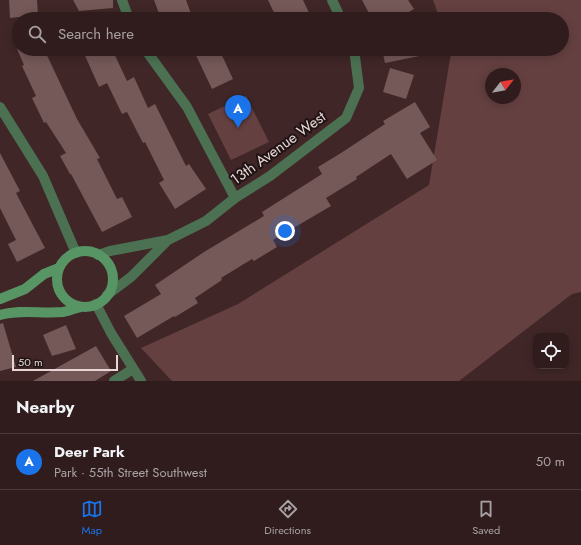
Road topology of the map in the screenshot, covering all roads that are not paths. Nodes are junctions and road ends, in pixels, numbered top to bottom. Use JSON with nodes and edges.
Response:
{"nodes":[{"id":1,"x":122,"y":0,"type":"edge"},
{"id":2,"x":332,"y":0,"type":"edge"},
{"id":3,"x":126,"y":12,"type":"edge"},
{"id":4,"x":338,"y":12,"type":"edge"},
{"id":5,"x":150,"y":56,"type":"edge"},
{"id":6,"x":355,"y":56,"type":"edge"},
{"id":7,"x":0,"y":107,"type":"edge"},
{"id":8,"x":235,"y":198,"type":"junction"},
{"id":9,"x":168,"y":240,"type":"junction"},
{"id":10,"x":76,"y":253,"type":"junction"},
{"id":11,"x":98,"y":255,"type":"junction"},
{"id":12,"x":59,"y":268,"type":"junction"},
{"id":13,"x":107,"y":295,"type":"junction"},
{"id":14,"x":0,"y":299,"type":"edge"},
{"id":15,"x":96,"y":304,"type":"junction"},
{"id":16,"x":81,"y":306,"type":"junction"},
{"id":17,"x":0,"y":315,"type":"edge"},
{"id":18,"x":133,"y":369,"type":"junction"},
{"id":19,"x":114,"y":381,"type":"edge"},
{"id":20,"x":141,"y":381,"type":"edge"}],
"edges":[{"from":1,"to":3,"type":"street"},
{"from":2,"to":4,"type":"street"},
{"from":5,"to":8,"type":"street"},
{"from":6,"to":8,"type":"street","name":"13th Avenue West"},
{"from":7,"to":10,"type":"street"},
{"from":8,"to":9,"type":"street","name":"13th Avenue West"},
{"from":9,"to":11,"type":"street","name":"13th Avenue West"},
{"from":9,"to":13,"type":"street","name":"13th Avenue West"},
{"from":10,"to":11,"type":"street"},
{"from":10,"to":12,"type":"street"},
{"from":11,"to":13,"type":"street"},
{"from":12,"to":14,"type":"street"},
{"from":12,"to":16,"type":"street"},
{"from":13,"to":15,"type":"street"},
{"from":15,"to":16,"type":"street"},
{"from":15,"to":18,"type":"street"},
{"from":16,"to":17,"type":"street"},
{"from":18,"to":19,"type":"street"},
{"from":18,"to":20,"type":"street"}]}
